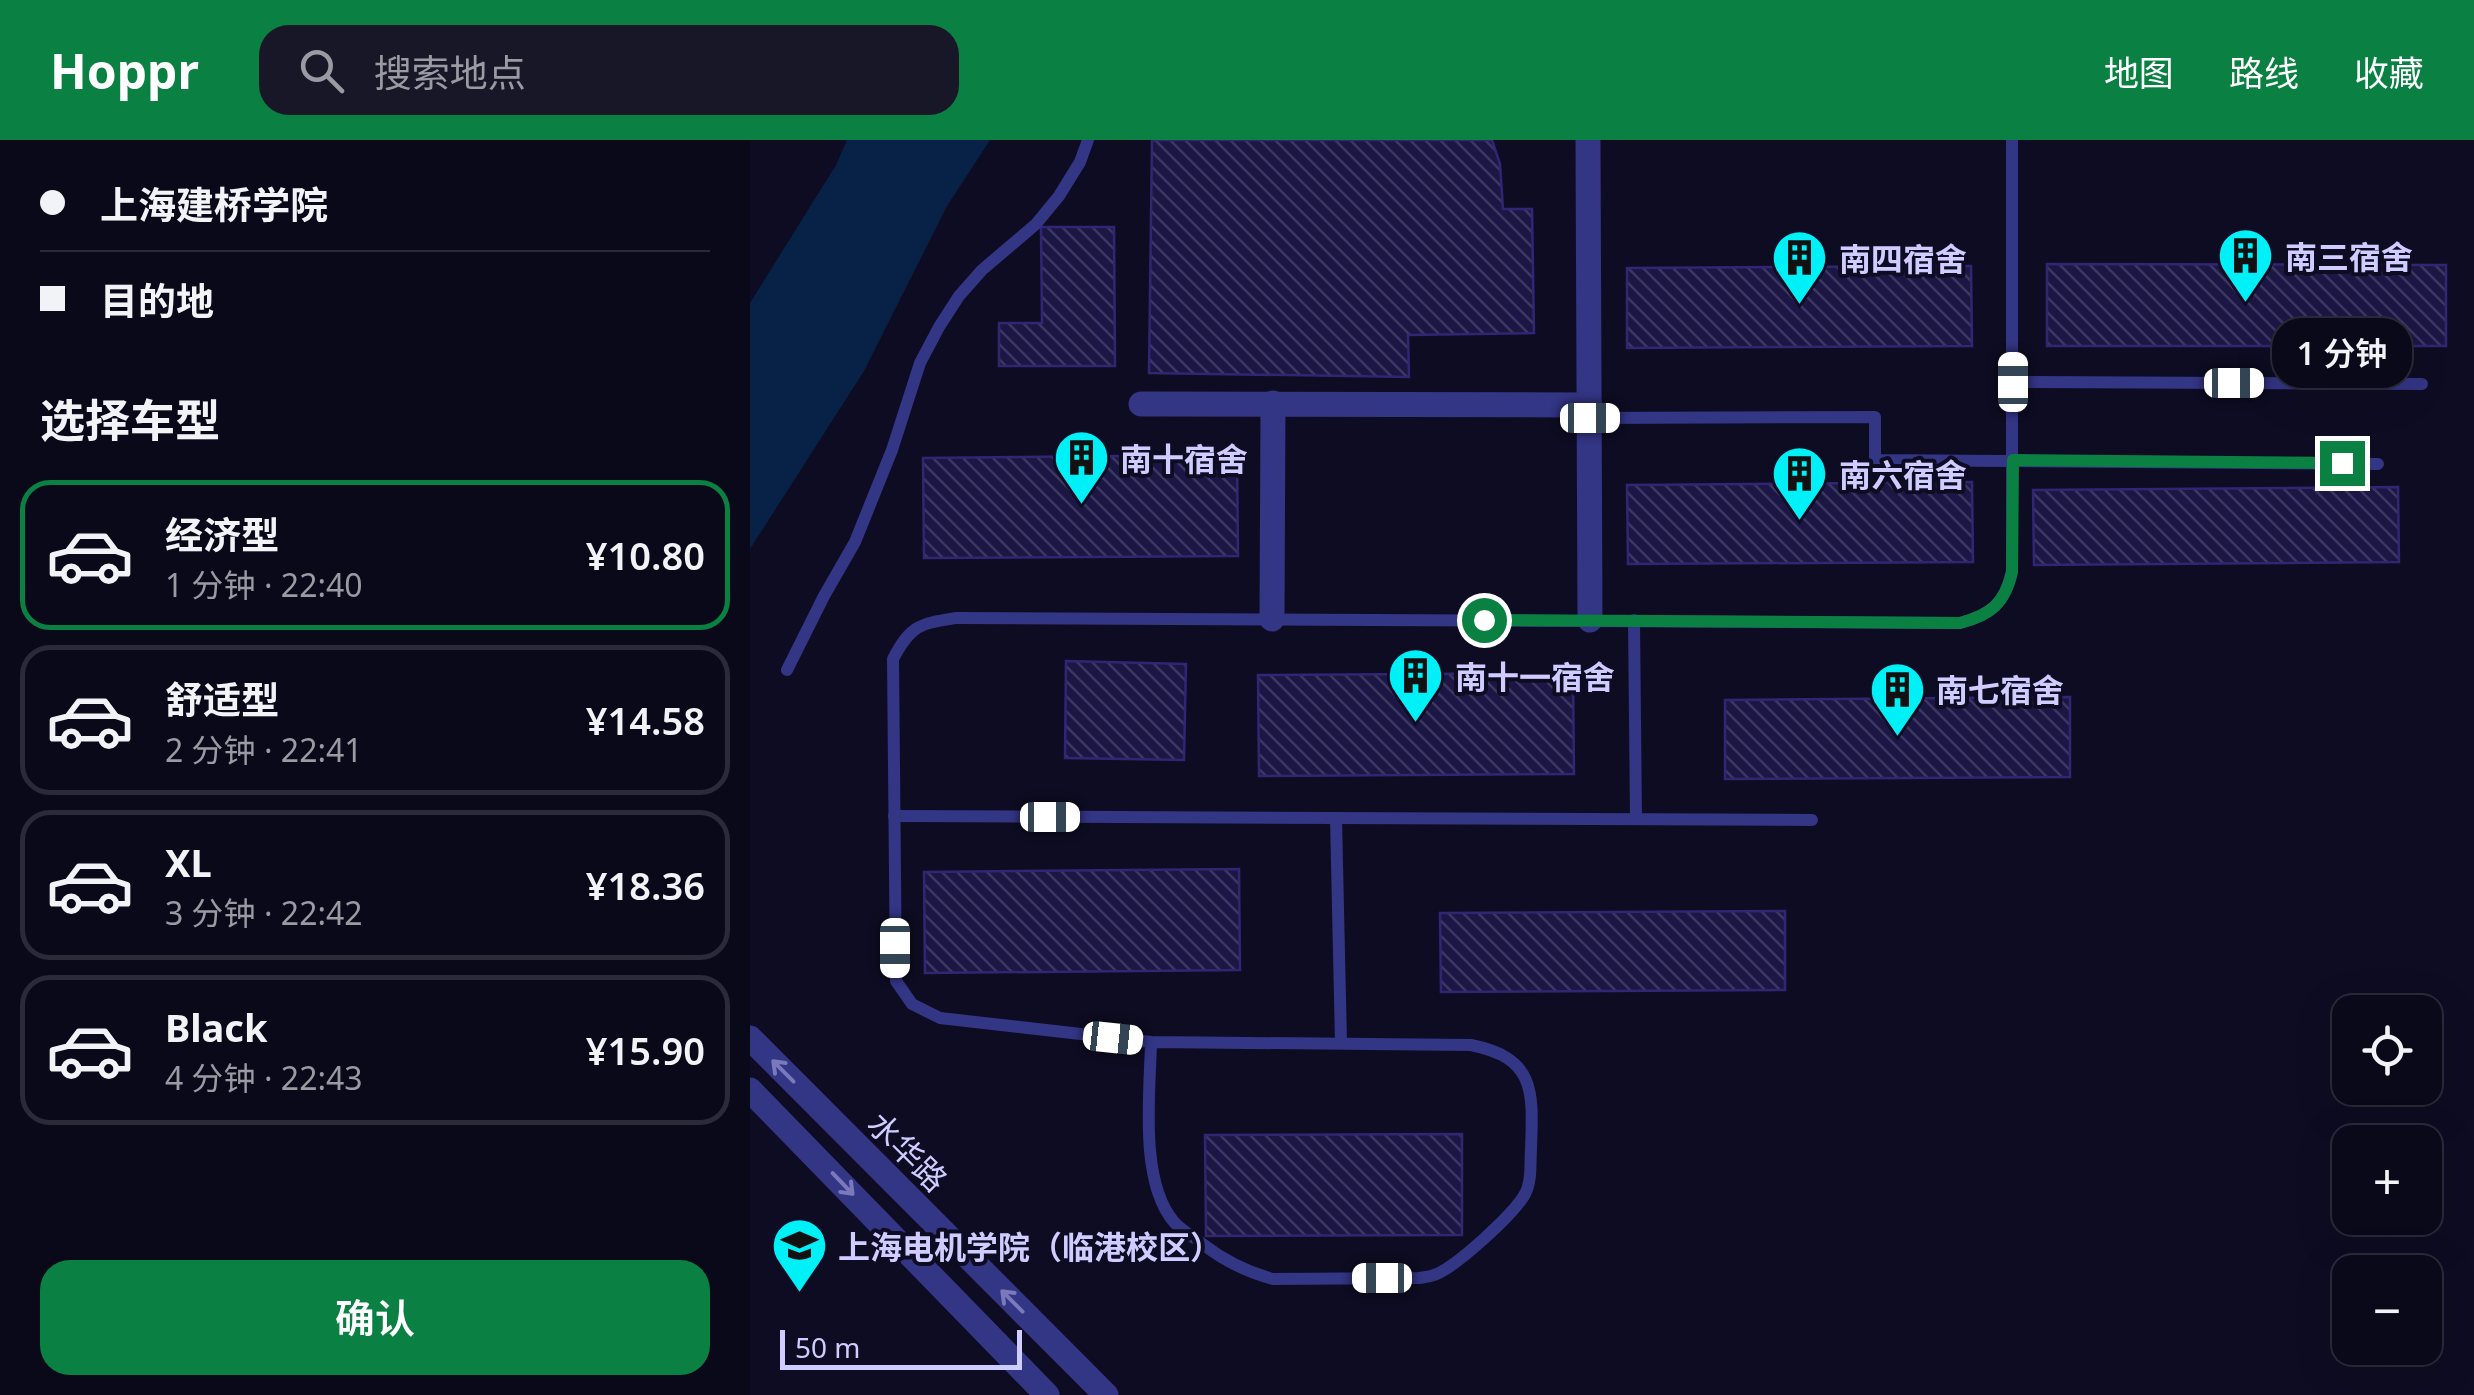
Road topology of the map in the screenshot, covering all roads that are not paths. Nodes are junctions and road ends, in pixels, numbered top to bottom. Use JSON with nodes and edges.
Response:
{"nodes":[{"id":1,"x":1088,"y":140,"type":"edge"},
{"id":2,"x":1588,"y":140,"type":"edge"},
{"id":3,"x":2012,"y":140,"type":"edge"},
{"id":4,"x":2013,"y":382,"type":"junction"},
{"id":5,"x":2422,"y":384,"type":"dead end"},
{"id":6,"x":1273,"y":403,"type":"junction"},
{"id":7,"x":1140,"y":404,"type":"dead end"},
{"id":8,"x":1590,"y":411,"type":"junction"},
{"id":9,"x":2013,"y":460,"type":"junction"},
{"id":10,"x":2378,"y":464,"type":"dead end"},
{"id":11,"x":1272,"y":619,"type":"junction"},
{"id":12,"x":1590,"y":620,"type":"junction"},
{"id":13,"x":1634,"y":620,"type":"junction"},
{"id":14,"x":787,"y":670,"type":"dead end"},
{"id":15,"x":894,"y":816,"type":"junction"},
{"id":16,"x":1336,"y":818,"type":"junction"},
{"id":17,"x":1636,"y":820,"type":"junction"},
{"id":18,"x":1812,"y":820,"type":"dead end"},
{"id":19,"x":750,"y":1038,"type":"edge"},
{"id":20,"x":1151,"y":1042,"type":"junction"},
{"id":21,"x":1340,"y":1043,"type":"junction"},
{"id":22,"x":750,"y":1090,"type":"edge"},
{"id":23,"x":1047,"y":1395,"type":"edge"},
{"id":24,"x":1106,"y":1395,"type":"edge"}],
"edges":[{"from":1,"to":14,"type":"lane"},
{"from":2,"to":8,"type":"street"},
{"from":3,"to":4,"type":"lane"},
{"from":4,"to":5,"type":"lane"},
{"from":4,"to":9,"type":"lane"},
{"from":6,"to":7,"type":"street"},
{"from":6,"to":8,"type":"street"},
{"from":6,"to":11,"type":"street"},
{"from":8,"to":9,"type":"lane"},
{"from":8,"to":12,"type":"street"},
{"from":9,"to":10,"type":"lane"},
{"from":9,"to":13,"type":"lane"},
{"from":11,"to":12,"type":"lane"},
{"from":11,"to":15,"type":"lane"},
{"from":12,"to":13,"type":"lane"},
{"from":13,"to":17,"type":"lane"},
{"from":15,"to":16,"type":"lane"},
{"from":15,"to":20,"type":"lane"},
{"from":16,"to":17,"type":"lane"},
{"from":16,"to":21,"type":"lane"},
{"from":17,"to":18,"type":"lane"},
{"from":24,"to":19,"type":"street","name":"水华路","one_way":true},
{"from":20,"to":21,"type":"lane"},
{"from":20,"to":21,"type":"lane"},
{"from":22,"to":23,"type":"street","one_way":true}]}
